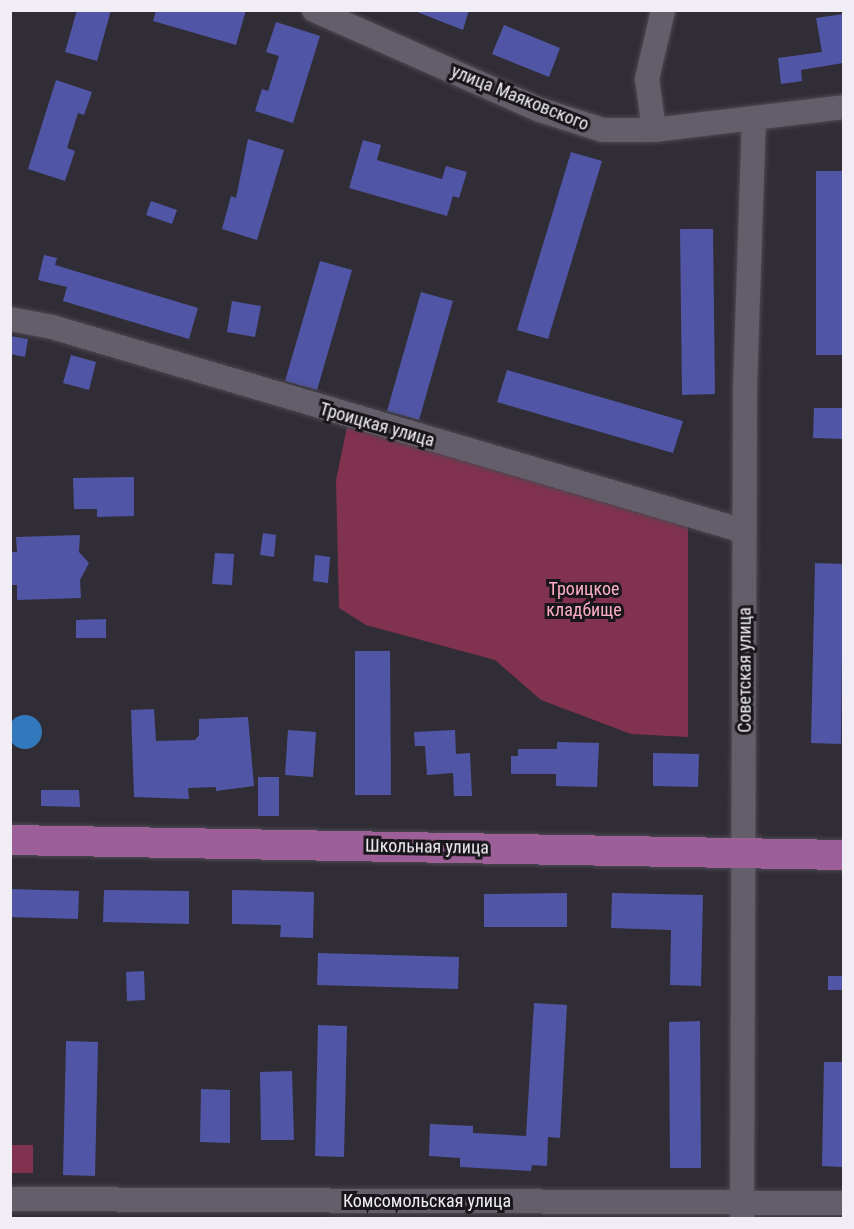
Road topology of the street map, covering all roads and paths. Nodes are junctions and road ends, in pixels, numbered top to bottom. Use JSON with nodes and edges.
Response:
{"nodes":[{"id":1,"x":314,"y":10,"type":"edge"},
{"id":2,"x":663,"y":10,"type":"edge"},
{"id":3,"x":843,"y":107,"type":"edge"},
{"id":4,"x":754,"y":121,"type":"junction"},
{"id":5,"x":654,"y":130,"type":"junction"},
{"id":6,"x":10,"y":319,"type":"edge"},
{"id":7,"x":744,"y":531,"type":"junction"},
{"id":8,"x":10,"y":840,"type":"edge"},
{"id":9,"x":746,"y":852,"type":"junction"},
{"id":10,"x":843,"y":855,"type":"edge"},
{"id":11,"x":10,"y":1199,"type":"edge"},
{"id":12,"x":843,"y":1203,"type":"edge"},
{"id":13,"x":742,"y":1210,"type":"edge"}],
"edges":[{"from":1,"to":5,"type":"street","name":"улица Маяковского"},
{"from":2,"to":5,"type":"street"},
{"from":3,"to":4,"type":"street","name":"улица Маяковского"},
{"from":4,"to":5,"type":"street","name":"улица Маяковского"},
{"from":4,"to":7,"type":"street","name":"Советская улица"},
{"from":6,"to":7,"type":"street","name":"Троицкая улица"},
{"from":7,"to":9,"type":"street","name":"Советская улица"},
{"from":8,"to":9,"type":"main road","name":"Школьная улица"},
{"from":9,"to":10,"type":"main road","name":"Школьная улица"},
{"from":9,"to":13,"type":"street","name":"Советская улица"},
{"from":11,"to":13,"type":"street","name":"Комсомольская улица"},
{"from":12,"to":13,"type":"street","name":"Комсомольская улица"}]}
